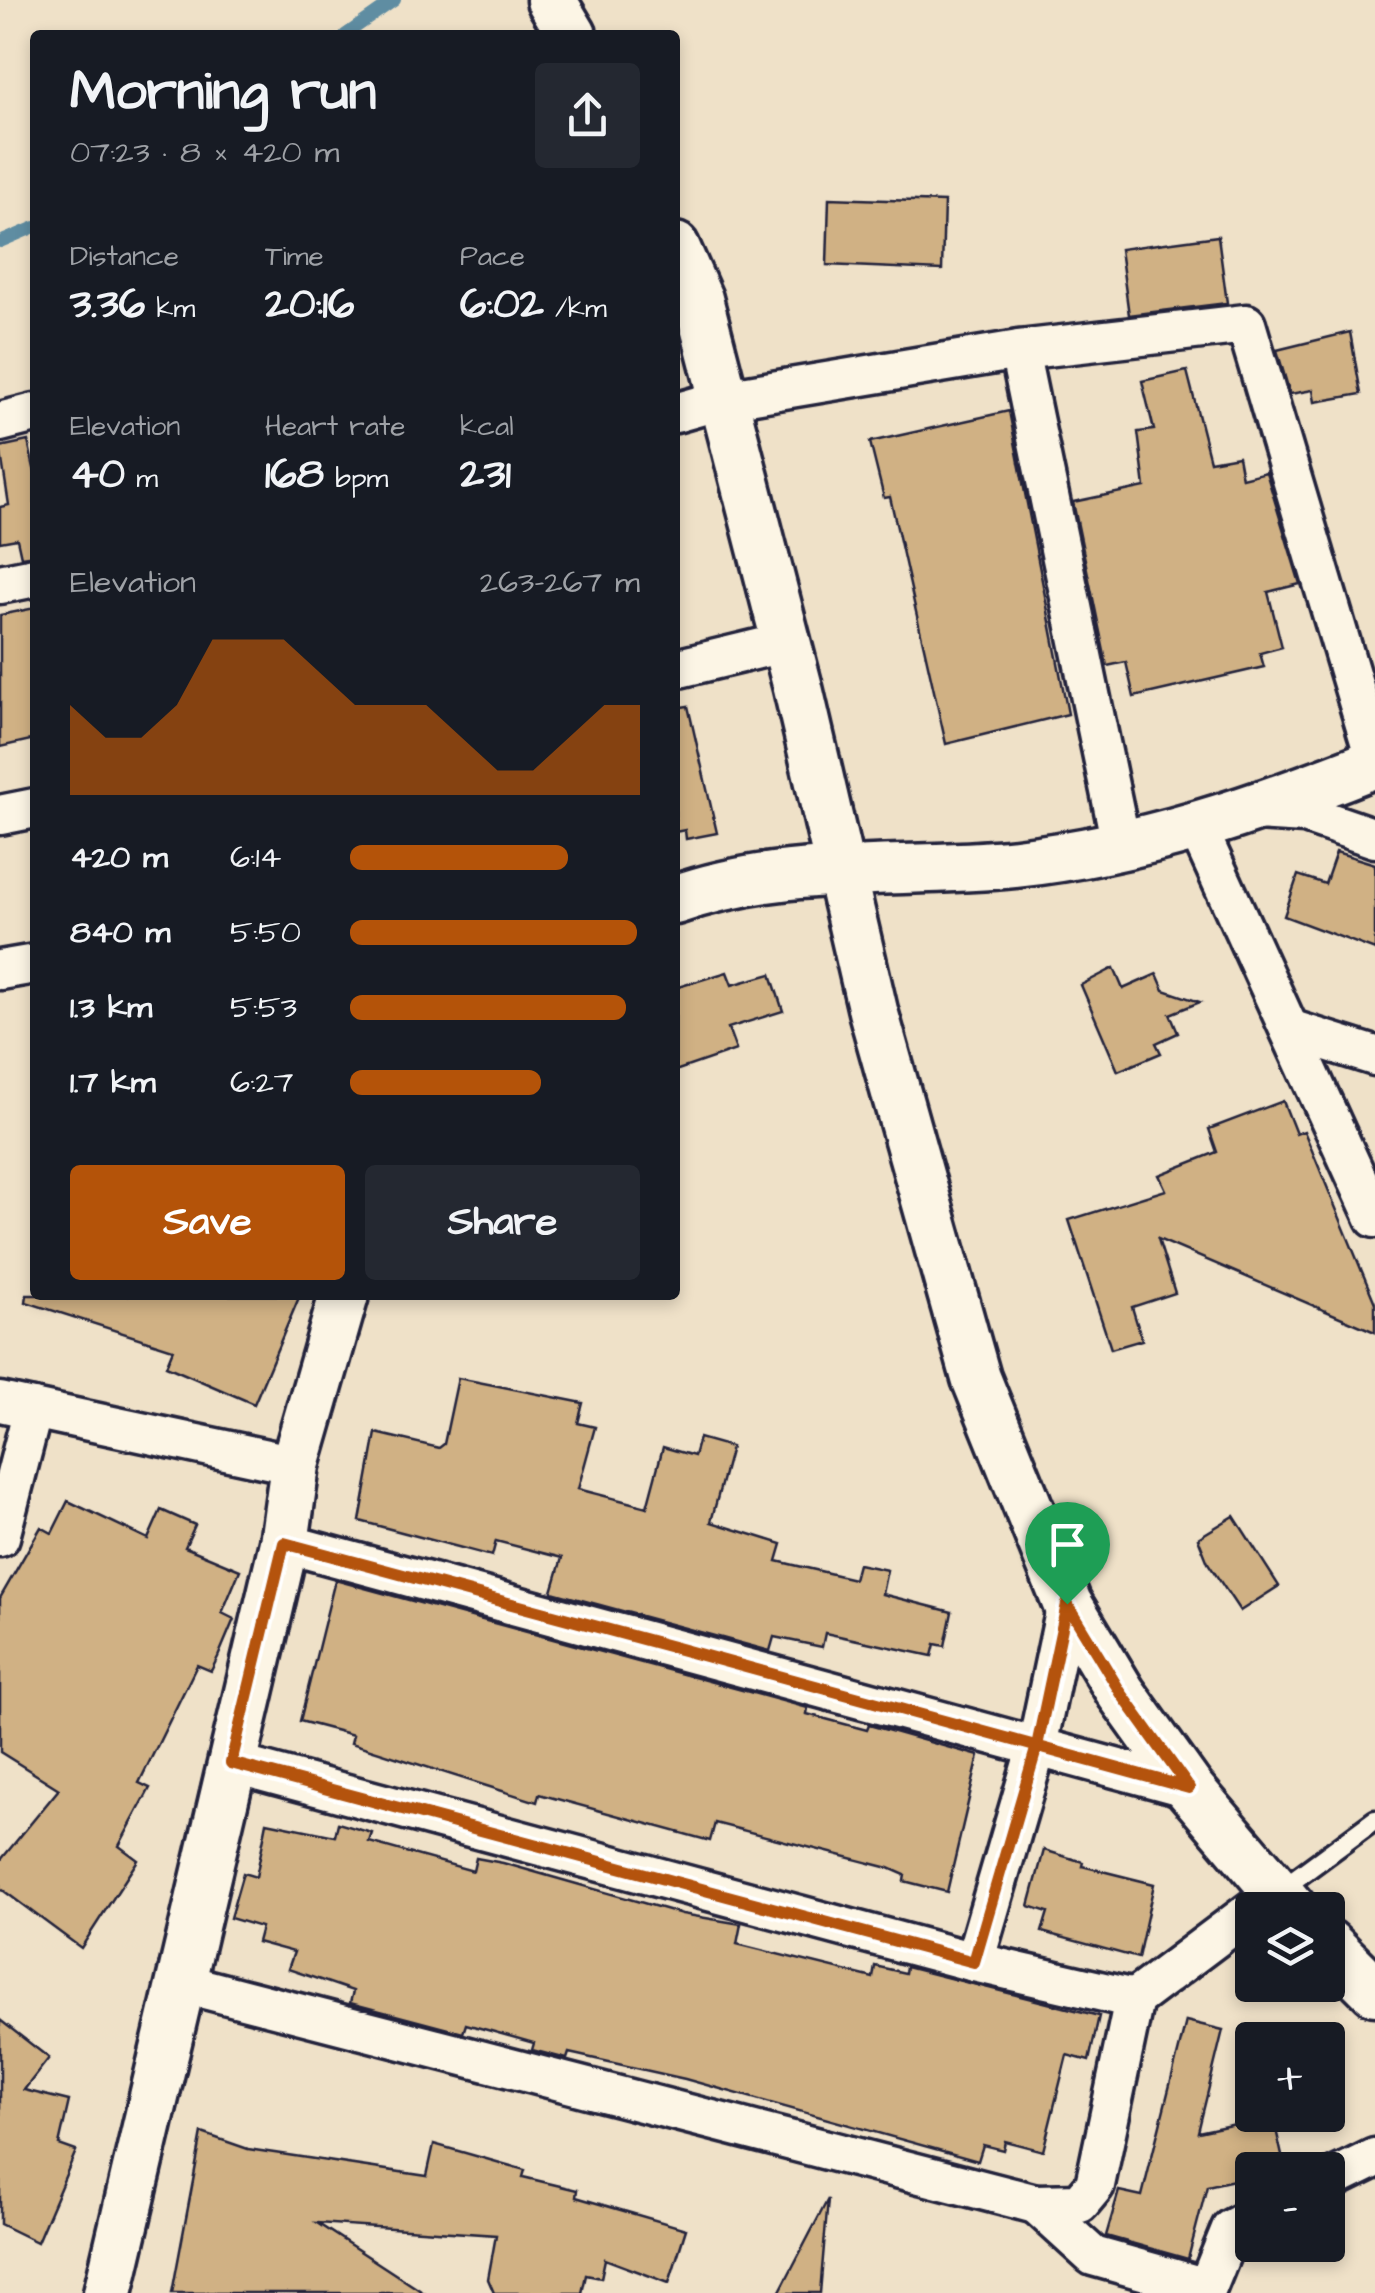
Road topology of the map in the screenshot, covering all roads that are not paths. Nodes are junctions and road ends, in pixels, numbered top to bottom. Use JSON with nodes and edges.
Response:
{"nodes":[{"id":1,"x":550,"y":0,"type":"edge"},
{"id":2,"x":569,"y":30,"type":"edge"},
{"id":3,"x":680,"y":259,"type":"edge"},
{"id":4,"x":1019,"y":350,"type":"junction"},
{"id":5,"x":724,"y":399,"type":"junction"},
{"id":6,"x":680,"y":411,"type":"edge"},
{"id":7,"x":30,"y":414,"type":"edge"},
{"id":8,"x":0,"y":422,"type":"edge"},
{"id":9,"x":30,"y":577,"type":"edge"},
{"id":10,"x":0,"y":584,"type":"edge"},
{"id":11,"x":787,"y":642,"type":"junction"},
{"id":12,"x":680,"y":668,"type":"edge"},
{"id":13,"x":1375,"y":761,"type":"edge"},
{"id":14,"x":30,"y":809,"type":"edge"},
{"id":15,"x":1255,"y":811,"type":"junction"},
{"id":16,"x":0,"y":815,"type":"edge"},
{"id":17,"x":1197,"y":826,"type":"junction"},
{"id":18,"x":1375,"y":838,"type":"edge"},
{"id":19,"x":1122,"y":849,"type":"junction"},
{"id":20,"x":842,"y":867,"type":"junction"},
{"id":21,"x":680,"y":898,"type":"edge"},
{"id":22,"x":30,"y":965,"type":"edge"},
{"id":23,"x":0,"y":970,"type":"edge"},
{"id":24,"x":1292,"y":1030,"type":"junction"},
{"id":25,"x":1375,"y":1056,"type":"edge"},
{"id":26,"x":1375,"y":1218,"type":"edge"},
{"id":27,"x":343,"y":1300,"type":"edge"},
{"id":28,"x":16,"y":1405,"type":"edge"},
{"id":29,"x":295,"y":1465,"type":"junction"},
{"id":30,"x":0,"y":1537,"type":"edge"},
{"id":31,"x":284,"y":1543,"type":"junction"},
{"id":32,"x":1067,"y":1604,"type":"junction"},
{"id":33,"x":1037,"y":1746,"type":"junction"},
{"id":34,"x":231,"y":1763,"type":"junction"},
{"id":35,"x":1189,"y":1788,"type":"junction"},
{"id":36,"x":1375,"y":1820,"type":"edge"},
{"id":37,"x":1276,"y":1892,"type":"edge"},
{"id":38,"x":1295,"y":1892,"type":"edge"},
{"id":39,"x":1235,"y":1934,"type":"edge"},
{"id":40,"x":1345,"y":1961,"type":"edge"},
{"id":41,"x":974,"y":1962,"type":"junction"},
{"id":42,"x":178,"y":1982,"type":"junction"},
{"id":43,"x":1375,"y":1991,"type":"edge"},
{"id":44,"x":1134,"y":1999,"type":"junction"},
{"id":45,"x":1375,"y":2158,"type":"edge"},
{"id":46,"x":1345,"y":2173,"type":"edge"},
{"id":47,"x":1036,"y":2204,"type":"junction"},
{"id":48,"x":1235,"y":2227,"type":"edge"},
{"id":49,"x":1205,"y":2290,"type":"edge"},
{"id":50,"x":108,"y":2293,"type":"edge"}],
"edges":[{"from":1,"to":2,"type":"street"},
{"from":3,"to":5,"type":"street"},
{"from":4,"to":5,"type":"street"},
{"from":4,"to":13,"type":"street"},
{"from":4,"to":19,"type":"street"},
{"from":5,"to":6,"type":"street"},
{"from":5,"to":11,"type":"street"},
{"from":7,"to":8,"type":"street"},
{"from":9,"to":10,"type":"street"},
{"from":11,"to":12,"type":"street"},
{"from":11,"to":20,"type":"street"},
{"from":13,"to":15,"type":"street"},
{"from":14,"to":16,"type":"street"},
{"from":15,"to":17,"type":"street"},
{"from":15,"to":18,"type":"street"},
{"from":17,"to":19,"type":"street"},
{"from":17,"to":24,"type":"street"},
{"from":19,"to":20,"type":"street"},
{"from":20,"to":21,"type":"street"},
{"from":20,"to":32,"type":"street"},
{"from":22,"to":23,"type":"street"},
{"from":24,"to":25,"type":"street"},
{"from":24,"to":26,"type":"street"},
{"from":27,"to":29,"type":"street"},
{"from":28,"to":29,"type":"street"},
{"from":28,"to":30,"type":"street"},
{"from":29,"to":31,"type":"street"},
{"from":31,"to":33,"type":"street"},
{"from":31,"to":34,"type":"street"},
{"from":32,"to":33,"type":"street"},
{"from":32,"to":35,"type":"street"},
{"from":33,"to":35,"type":"street"},
{"from":33,"to":41,"type":"street"},
{"from":34,"to":41,"type":"street"},
{"from":34,"to":42,"type":"street"},
{"from":35,"to":37,"type":"street"},
{"from":36,"to":38,"type":"lane"},
{"from":39,"to":44,"type":"street"},
{"from":40,"to":43,"type":"street"},
{"from":41,"to":44,"type":"street"},
{"from":42,"to":47,"type":"street"},
{"from":42,"to":50,"type":"street"},
{"from":44,"to":47,"type":"street"},
{"from":45,"to":46,"type":"street"},
{"from":47,"to":49,"type":"street"},
{"from":48,"to":49,"type":"street"}]}
